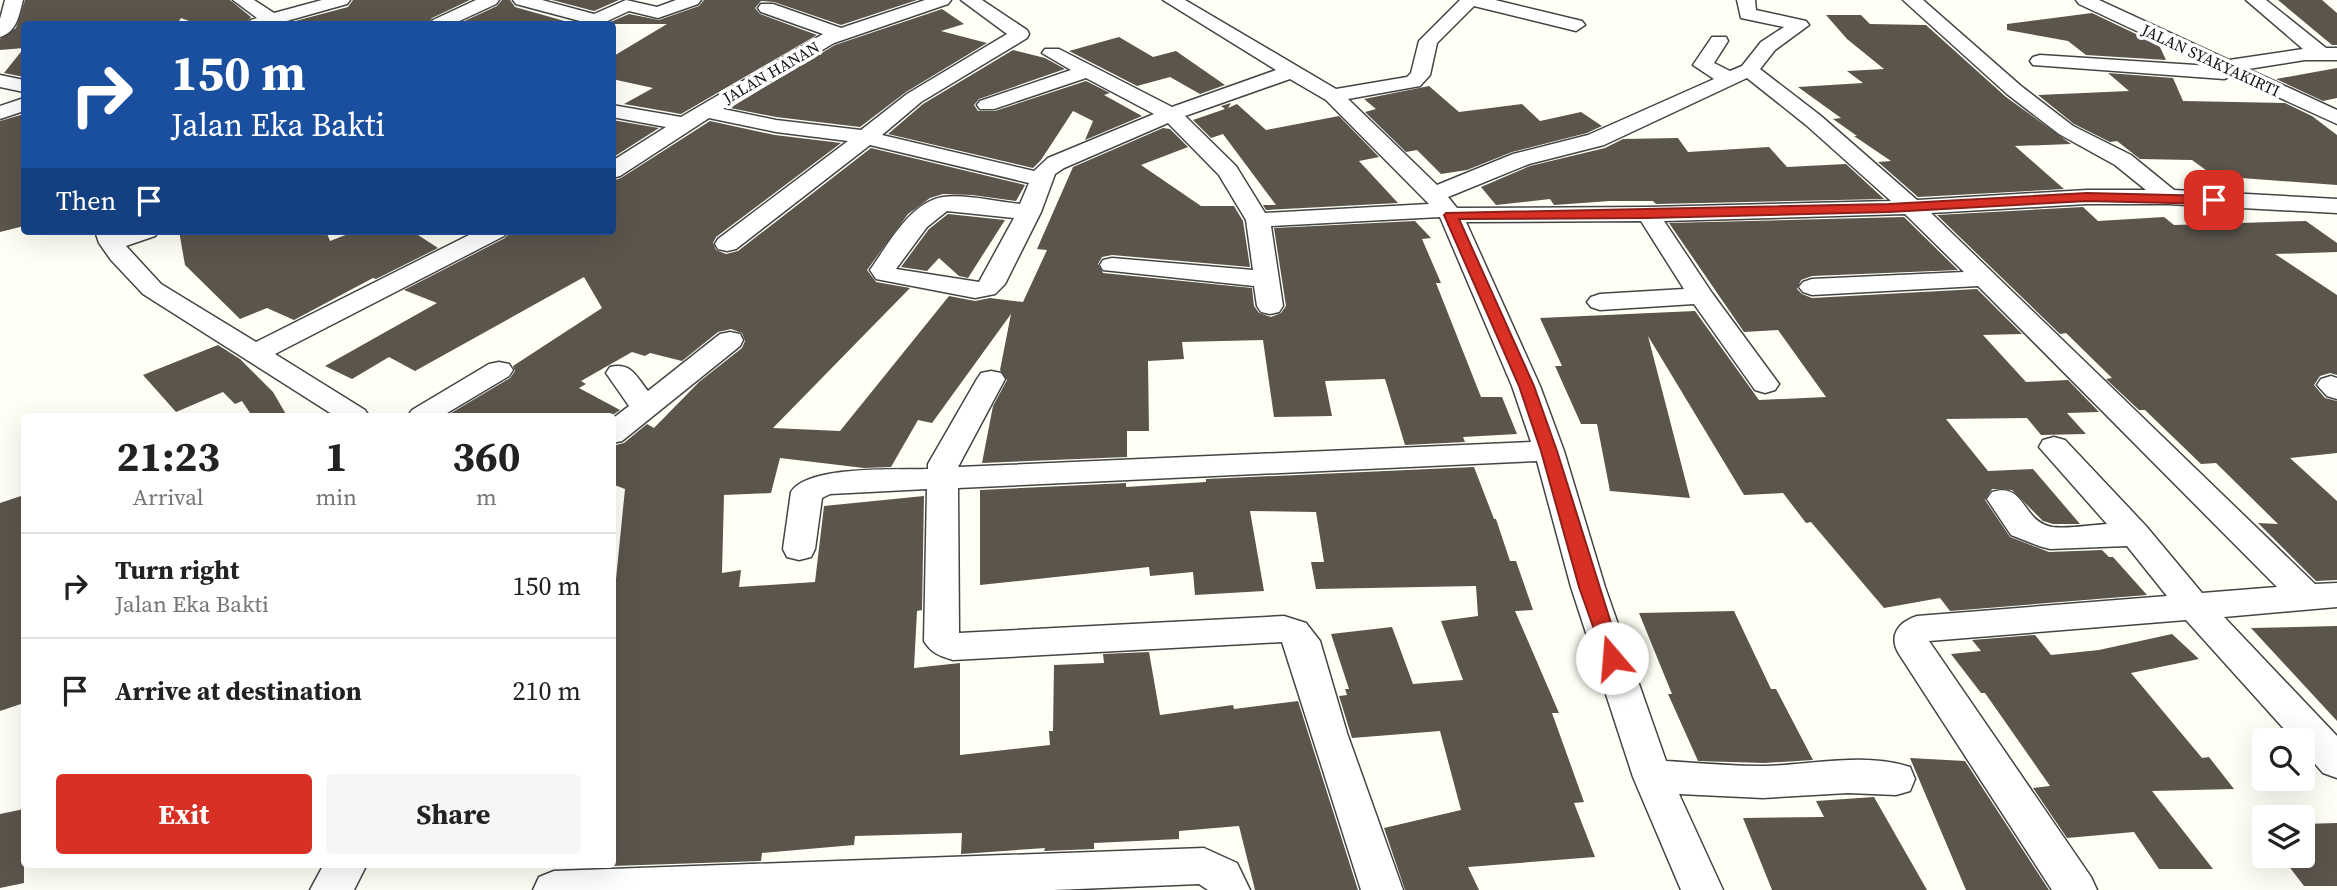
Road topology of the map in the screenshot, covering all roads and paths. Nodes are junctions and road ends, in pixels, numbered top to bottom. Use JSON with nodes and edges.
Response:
{"nodes":[{"id":1,"x":14,"y":0,"type":"edge"},
{"id":2,"x":242,"y":0,"type":"edge"},
{"id":3,"x":341,"y":0,"type":"edge"},
{"id":4,"x":490,"y":0,"type":"edge"},
{"id":5,"x":522,"y":0,"type":"edge"},
{"id":6,"x":692,"y":0,"type":"edge"},
{"id":7,"x":942,"y":0,"type":"edge"},
{"id":8,"x":970,"y":0,"type":"edge"},
{"id":9,"x":1172,"y":0,"type":"edge"},
{"id":10,"x":1472,"y":0,"type":"edge"},
{"id":11,"x":1746,"y":0,"type":"edge"},
{"id":12,"x":1912,"y":0,"type":"edge"},
{"id":13,"x":2085,"y":0,"type":"edge"},
{"id":14,"x":2255,"y":0,"type":"edge"},
{"id":15,"x":767,"y":8,"type":"dead end"},
{"id":16,"x":263,"y":21,"type":"edge"},
{"id":17,"x":268,"y":21,"type":"edge"},
{"id":18,"x":445,"y":21,"type":"edge"},
{"id":19,"x":588,"y":21,"type":"edge"},
{"id":20,"x":593,"y":21,"type":"edge"},
{"id":21,"x":1576,"y":25,"type":"dead end"},
{"id":22,"x":0,"y":31,"type":"edge"},
{"id":23,"x":840,"y":34,"type":"junction"},
{"id":24,"x":1719,"y":41,"type":"dead end"},
{"id":25,"x":1052,"y":53,"type":"dead end"},
{"id":26,"x":2328,"y":54,"type":"edge"},
{"id":27,"x":2040,"y":61,"type":"dead end"},
{"id":28,"x":2230,"y":70,"type":"junction"},
{"id":29,"x":1088,"y":71,"type":"junction"},
{"id":30,"x":1290,"y":72,"type":"junction"},
{"id":31,"x":1738,"y":74,"type":"junction"},
{"id":32,"x":0,"y":81,"type":"edge"},
{"id":33,"x":21,"y":85,"type":"edge"},
{"id":34,"x":1333,"y":96,"type":"junction"},
{"id":35,"x":21,"y":105,"type":"edge"},
{"id":36,"x":987,"y":105,"type":"dead end"},
{"id":37,"x":704,"y":111,"type":"junction"},
{"id":38,"x":616,"y":112,"type":"edge"},
{"id":39,"x":0,"y":113,"type":"edge"},
{"id":40,"x":1171,"y":114,"type":"junction"},
{"id":41,"x":2337,"y":118,"type":"edge"},
{"id":42,"x":683,"y":124,"type":"junction"},
{"id":43,"x":864,"y":137,"type":"junction"},
{"id":44,"x":985,"y":166,"type":"junction"},
{"id":45,"x":616,"y":168,"type":"edge"},
{"id":46,"x":1041,"y":179,"type":"junction"},
{"id":47,"x":2168,"y":197,"type":"junction"},
{"id":48,"x":945,"y":205,"type":"junction"},
{"id":49,"x":2337,"y":206,"type":"edge"},
{"id":50,"x":1444,"y":207,"type":"junction"},
{"id":51,"x":1911,"y":207,"type":"junction"},
{"id":52,"x":1029,"y":212,"type":"junction"},
{"id":53,"x":1648,"y":214,"type":"junction"},
{"id":54,"x":1258,"y":220,"type":"junction"},
{"id":55,"x":481,"y":235,"type":"edge"},
{"id":56,"x":109,"y":237,"type":"edge"},
{"id":57,"x":727,"y":244,"type":"dead end"},
{"id":58,"x":1112,"y":265,"type":"dead end"},
{"id":59,"x":1985,"y":278,"type":"junction"},
{"id":60,"x":1266,"y":279,"type":"junction"},
{"id":61,"x":1812,"y":287,"type":"dead end"},
{"id":62,"x":1701,"y":296,"type":"junction"},
{"id":63,"x":1600,"y":302,"type":"dead end"},
{"id":64,"x":1270,"y":306,"type":"dead end"},
{"id":65,"x":730,"y":340,"type":"dead end"},
{"id":66,"x":254,"y":354,"type":"junction"},
{"id":67,"x":499,"y":370,"type":"dead end"},
{"id":68,"x":620,"y":373,"type":"dead end"},
{"id":69,"x":991,"y":379,"type":"dead end"},
{"id":70,"x":1765,"y":384,"type":"dead end"},
{"id":71,"x":645,"y":408,"type":"junction"},
{"id":72,"x":350,"y":413,"type":"edge"},
{"id":73,"x":427,"y":413,"type":"edge"},
{"id":74,"x":616,"y":431,"type":"edge"},
{"id":75,"x":2054,"y":447,"type":"dead end"},
{"id":76,"x":1549,"y":451,"type":"junction"},
{"id":77,"x":942,"y":477,"type":"junction"},
{"id":78,"x":2003,"y":499,"type":"dead end"},
{"id":79,"x":2135,"y":534,"type":"junction"},
{"id":80,"x":799,"y":549,"type":"dead end"},
{"id":81,"x":2322,"y":596,"type":"edge"},
{"id":82,"x":2195,"y":608,"type":"junction"},
{"id":83,"x":2337,"y":762,"type":"edge"},
{"id":84,"x":1652,"y":777,"type":"junction"},
{"id":85,"x":1896,"y":779,"type":"dead end"},
{"id":86,"x":345,"y":868,"type":"edge"},
{"id":87,"x":671,"y":887,"type":"edge"},
{"id":88,"x":331,"y":890,"type":"edge"},
{"id":89,"x":554,"y":890,"type":"edge"},
{"id":90,"x":1229,"y":890,"type":"edge"},
{"id":91,"x":1382,"y":890,"type":"edge"},
{"id":92,"x":1702,"y":890,"type":"edge"},
{"id":93,"x":2076,"y":890,"type":"edge"}],
"edges":[{"from":1,"to":22,"type":"street"},
{"from":2,"to":16,"type":"street"},
{"from":3,"to":17,"type":"street"},
{"from":4,"to":18,"type":"street"},
{"from":5,"to":19,"type":"street"},
{"from":6,"to":20,"type":"street"},
{"from":7,"to":23,"type":"street","name":"JALAN HANAN"},
{"from":8,"to":43,"type":"street"},
{"from":9,"to":30,"type":"street"},
{"from":10,"to":21,"type":"street"},
{"from":10,"to":34,"type":"street"},
{"from":11,"to":31,"type":"street"},
{"from":12,"to":47,"type":"street"},
{"from":13,"to":28,"type":"street","name":"JALAN SYAKYAKIRTI"},
{"from":14,"to":26,"type":"street"},
{"from":15,"to":23,"type":"street"},
{"from":23,"to":37,"type":"street","name":"JALAN HANAN"},
{"from":24,"to":31,"type":"street"},
{"from":25,"to":29,"type":"street"},
{"from":26,"to":28,"type":"street"},
{"from":27,"to":28,"type":"street"},
{"from":28,"to":41,"type":"street","name":"JALAN SYAKYAKIRTI"},
{"from":29,"to":36,"type":"street"},
{"from":29,"to":40,"type":"street"},
{"from":30,"to":34,"type":"street"},
{"from":30,"to":40,"type":"street"},
{"from":31,"to":50,"type":"street"},
{"from":31,"to":51,"type":"street"},
{"from":32,"to":33,"type":"street"},
{"from":34,"to":50,"type":"street"},
{"from":35,"to":39,"type":"street"},
{"from":37,"to":42,"type":"street","name":"JALAN HANAN"},
{"from":37,"to":43,"type":"street"},
{"from":38,"to":42,"type":"street"},
{"from":40,"to":46,"type":"street"},
{"from":40,"to":54,"type":"street"},
{"from":42,"to":45,"type":"street","name":"JALAN HANAN"},
{"from":43,"to":44,"type":"street"},
{"from":43,"to":57,"type":"street"},
{"from":44,"to":46,"type":"street"},
{"from":44,"to":48,"type":"street"},
{"from":46,"to":52,"type":"street"},
{"from":47,"to":49,"type":"street"},
{"from":47,"to":51,"type":"street"},
{"from":48,"to":52,"type":"street"},
{"from":48,"to":52,"type":"street"},
{"from":50,"to":53,"type":"street"},
{"from":50,"to":54,"type":"street"},
{"from":50,"to":76,"type":"street"},
{"from":51,"to":53,"type":"street"},
{"from":51,"to":59,"type":"street"},
{"from":53,"to":62,"type":"street"},
{"from":54,"to":60,"type":"street"},
{"from":55,"to":66,"type":"street"},
{"from":56,"to":66,"type":"street"},
{"from":58,"to":60,"type":"street"},
{"from":59,"to":61,"type":"street"},
{"from":59,"to":81,"type":"street"},
{"from":60,"to":64,"type":"street"},
{"from":62,"to":63,"type":"street"},
{"from":62,"to":70,"type":"street"},
{"from":65,"to":71,"type":"street"},
{"from":66,"to":72,"type":"street"},
{"from":67,"to":73,"type":"street"},
{"from":68,"to":71,"type":"street"},
{"from":69,"to":77,"type":"street"},
{"from":71,"to":74,"type":"street"},
{"from":75,"to":79,"type":"street"},
{"from":76,"to":77,"type":"street"},
{"from":76,"to":84,"type":"street"},
{"from":77,"to":80,"type":"street"},
{"from":77,"to":91,"type":"street"},
{"from":78,"to":79,"type":"street"},
{"from":79,"to":82,"type":"street"},
{"from":81,"to":82,"type":"street"},
{"from":82,"to":83,"type":"street"},
{"from":82,"to":93,"type":"street"},
{"from":84,"to":85,"type":"street"},
{"from":84,"to":92,"type":"street"},
{"from":86,"to":88,"type":"street"},
{"from":87,"to":89,"type":"street"},
{"from":87,"to":90,"type":"street"}]}
